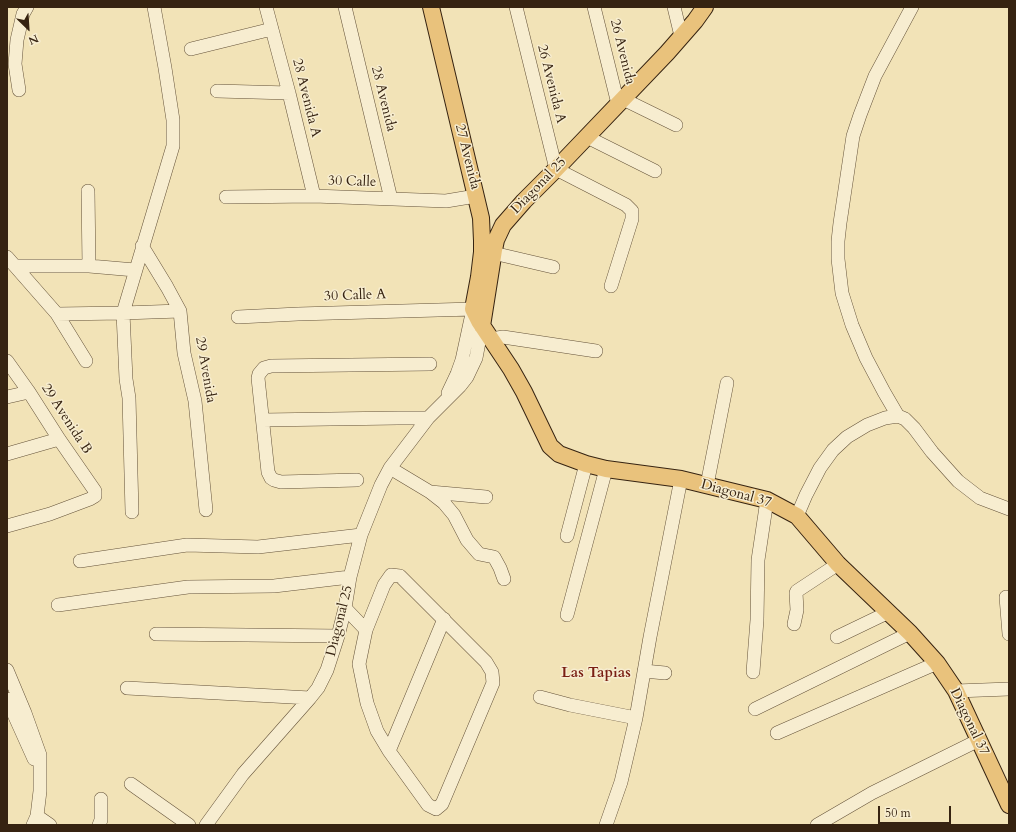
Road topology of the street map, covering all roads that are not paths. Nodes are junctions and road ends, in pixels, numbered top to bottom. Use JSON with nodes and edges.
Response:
{"nodes":[{"id":1,"x":27,"y":7,"type":"edge"},
{"id":2,"x":154,"y":7,"type":"edge"},
{"id":3,"x":266,"y":7,"type":"edge"},
{"id":4,"x":344,"y":7,"type":"edge"},
{"id":5,"x":430,"y":7,"type":"edge"},
{"id":6,"x":516,"y":7,"type":"edge"},
{"id":7,"x":594,"y":7,"type":"edge"},
{"id":8,"x":674,"y":7,"type":"edge"},
{"id":9,"x":705,"y":7,"type":"edge"},
{"id":10,"x":912,"y":7,"type":"edge"},
{"id":11,"x":272,"y":29,"type":"junction"},
{"id":12,"x":681,"y":36,"type":"junction"},
{"id":13,"x":191,"y":50,"type":"dead end"},
{"id":14,"x":19,"y":90,"type":"dead end"},
{"id":15,"x":217,"y":92,"type":"dead end"},
{"id":16,"x":289,"y":94,"type":"junction"},
{"id":17,"x":621,"y":102,"type":"junction"},
{"id":18,"x":676,"y":125,"type":"dead end"},
{"id":19,"x":587,"y":137,"type":"junction"},
{"id":20,"x":556,"y":169,"type":"junction"},
{"id":21,"x":655,"y":171,"type":"dead end"},
{"id":22,"x":88,"y":191,"type":"dead end"},
{"id":23,"x":314,"y":196,"type":"junction"},
{"id":24,"x":476,"y":196,"type":"junction"},
{"id":25,"x":226,"y":197,"type":"dead end"},
{"id":26,"x":391,"y":199,"type":"junction"},
{"id":27,"x":482,"y":229,"type":"junction"},
{"id":28,"x":500,"y":232,"type":"junction"},
{"id":29,"x":142,"y":246,"type":"junction"},
{"id":30,"x":493,"y":253,"type":"junction"},
{"id":31,"x":11,"y":262,"type":"edge"},
{"id":32,"x":89,"y":266,"type":"junction"},
{"id":33,"x":553,"y":267,"type":"dead end"},
{"id":34,"x":135,"y":270,"type":"junction"},
{"id":35,"x":611,"y":286,"type":"dead end"},
{"id":36,"x":473,"y":309,"type":"junction"},
{"id":37,"x":180,"y":311,"type":"junction"},
{"id":38,"x":122,"y":313,"type":"junction"},
{"id":39,"x":57,"y":314,"type":"junction"},
{"id":40,"x":238,"y":317,"type":"dead end"},
{"id":41,"x":482,"y":326,"type":"junction"},
{"id":42,"x":492,"y":340,"type":"junction"},
{"id":43,"x":596,"y":351,"type":"dead end"},
{"id":44,"x":7,"y":361,"type":"edge"},
{"id":45,"x":86,"y":361,"type":"dead end"},
{"id":46,"x":430,"y":364,"type":"dead end"},
{"id":47,"x":727,"y":383,"type":"dead end"},
{"id":48,"x":29,"y":392,"type":"junction"},
{"id":49,"x":7,"y":397,"type":"edge"},
{"id":50,"x":444,"y":402,"type":"junction"},
{"id":51,"x":898,"y":416,"type":"junction"},
{"id":52,"x":428,"y":418,"type":"junction"},
{"id":53,"x":263,"y":420,"type":"junction"},
{"id":54,"x":59,"y":439,"type":"junction"},
{"id":55,"x":7,"y":454,"type":"edge"},
{"id":56,"x":586,"y":464,"type":"junction"},
{"id":57,"x":390,"y":468,"type":"junction"},
{"id":58,"x":606,"y":470,"type":"junction"},
{"id":59,"x":680,"y":479,"type":"junction"},
{"id":60,"x":358,"y":480,"type":"dead end"},
{"id":61,"x":707,"y":485,"type":"junction"},
{"id":62,"x":430,"y":492,"type":"junction"},
{"id":63,"x":486,"y":496,"type":"dead end"},
{"id":64,"x":767,"y":500,"type":"junction"},
{"id":65,"x":1009,"y":509,"type":"edge"},
{"id":66,"x":206,"y":510,"type":"dead end"},
{"id":67,"x":132,"y":512,"type":"dead end"},
{"id":68,"x":797,"y":516,"type":"junction"},
{"id":69,"x":7,"y":526,"type":"edge"},
{"id":70,"x":361,"y":535,"type":"junction"},
{"id":71,"x":567,"y":536,"type":"dead end"},
{"id":72,"x":80,"y":561,"type":"dead end"},
{"id":73,"x":838,"y":564,"type":"junction"},
{"id":74,"x":350,"y":577,"type":"junction"},
{"id":75,"x":504,"y":578,"type":"dead end"},
{"id":76,"x":1006,"y":597,"type":"dead end"},
{"id":77,"x":58,"y":605,"type":"dead end"},
{"id":78,"x":345,"y":608,"type":"junction"},
{"id":79,"x":889,"y":612,"type":"junction"},
{"id":80,"x":568,"y":615,"type":"dead end"},
{"id":81,"x":444,"y":619,"type":"junction"},
{"id":82,"x":794,"y":624,"type":"dead end"},
{"id":83,"x":366,"y":630,"type":"junction"},
{"id":84,"x":910,"y":632,"type":"junction"},
{"id":85,"x":156,"y":634,"type":"dead end"},
{"id":86,"x":1009,"y":634,"type":"edge"},
{"id":87,"x":338,"y":636,"type":"junction"},
{"id":88,"x":837,"y":637,"type":"dead end"},
{"id":89,"x":937,"y":663,"type":"junction"},
{"id":90,"x":7,"y":670,"type":"edge"},
{"id":91,"x":644,"y":671,"type":"junction"},
{"id":92,"x":753,"y":672,"type":"dead end"},
{"id":93,"x":665,"y":673,"type":"dead end"},
{"id":94,"x":126,"y":688,"type":"dead end"},
{"id":95,"x":1009,"y":689,"type":"edge"},
{"id":96,"x":956,"y":691,"type":"junction"},
{"id":97,"x":540,"y":697,"type":"dead end"},
{"id":98,"x":310,"y":698,"type":"junction"},
{"id":99,"x":7,"y":699,"type":"edge"},
{"id":100,"x":755,"y":709,"type":"dead end"},
{"id":101,"x":636,"y":718,"type":"junction"},
{"id":102,"x":777,"y":733,"type":"dead end"},
{"id":103,"x":979,"y":740,"type":"junction"},
{"id":104,"x":390,"y":751,"type":"junction"},
{"id":105,"x":40,"y":767,"type":"junction"},
{"id":106,"x":131,"y":784,"type":"dead end"},
{"id":107,"x":101,"y":799,"type":"dead end"},
{"id":108,"x":1009,"y":805,"type":"edge"},
{"id":109,"x":35,"y":820,"type":"edge"},
{"id":110,"x":50,"y":825,"type":"edge"},
{"id":111,"x":99,"y":825,"type":"edge"},
{"id":112,"x":189,"y":825,"type":"edge"},
{"id":113,"x":206,"y":825,"type":"edge"},
{"id":114,"x":606,"y":825,"type":"edge"},
{"id":115,"x":817,"y":825,"type":"edge"}],
"edges":[{"from":1,"to":14,"type":"street"},
{"from":2,"to":29,"type":"street"},
{"from":3,"to":11,"type":"street","name":"28 Avenida A"},
{"from":4,"to":26,"type":"street","name":"28 Avenida"},
{"from":5,"to":24,"type":"main road","name":"27 Avenida"},
{"from":6,"to":20,"type":"street","name":"26 Avenida A"},
{"from":7,"to":17,"type":"street","name":"26 Avenida"},
{"from":8,"to":12,"type":"street"},
{"from":9,"to":12,"type":"main road","name":"Diagonal 25"},
{"from":10,"to":51,"type":"street"},
{"from":11,"to":13,"type":"street"},
{"from":11,"to":16,"type":"street","name":"28 Avenida A"},
{"from":12,"to":17,"type":"main road","name":"Diagonal 25"},
{"from":15,"to":16,"type":"street"},
{"from":16,"to":23,"type":"street","name":"28 Avenida A"},
{"from":17,"to":18,"type":"street"},
{"from":17,"to":19,"type":"main road","name":"Diagonal 25"},
{"from":19,"to":20,"type":"main road","name":"Diagonal 25"},
{"from":19,"to":21,"type":"street"},
{"from":20,"to":28,"type":"main road","name":"Diagonal 25"},
{"from":20,"to":35,"type":"street"},
{"from":22,"to":32,"type":"street"},
{"from":23,"to":25,"type":"street","name":"30 Calle"},
{"from":23,"to":26,"type":"street","name":"30 Calle"},
{"from":24,"to":26,"type":"street","name":"30 Calle"},
{"from":24,"to":27,"type":"main road","name":"27 Avenida"},
{"from":27,"to":28,"type":"main road"},
{"from":27,"to":36,"type":"main road","name":"27 Avenida"},
{"from":28,"to":30,"type":"main road","name":"Diagonal 25"},
{"from":29,"to":34,"type":"street"},
{"from":29,"to":37,"type":"street","name":"29 Avenida"},
{"from":30,"to":33,"type":"street"},
{"from":30,"to":41,"type":"main road","name":"Diagonal 25"},
{"from":31,"to":32,"type":"street"},
{"from":31,"to":39,"type":"street"},
{"from":32,"to":34,"type":"street"},
{"from":34,"to":38,"type":"street"},
{"from":36,"to":40,"type":"street","name":"30 Calle A"},
{"from":36,"to":41,"type":"main road","name":"Diagonal 37"},
{"from":36,"to":50,"type":"street","name":"Diagonal 25"},
{"from":37,"to":38,"type":"street"},
{"from":37,"to":66,"type":"street","name":"29 Avenida"},
{"from":38,"to":39,"type":"street"},
{"from":38,"to":67,"type":"street"},
{"from":39,"to":45,"type":"street"},
{"from":41,"to":42,"type":"main road","name":"Diagonal 37"},
{"from":41,"to":50,"type":"street","name":"Diagonal 25"},
{"from":42,"to":43,"type":"street"},
{"from":42,"to":56,"type":"main road","name":"Diagonal 37"},
{"from":44,"to":48,"type":"street","name":"29 Avenida B"},
{"from":46,"to":53,"type":"street"},
{"from":47,"to":61,"type":"street"},
{"from":48,"to":49,"type":"street"},
{"from":48,"to":54,"type":"street","name":"29 Avenida B"},
{"from":50,"to":52,"type":"street","name":"Diagonal 25"},
{"from":51,"to":65,"type":"street"},
{"from":51,"to":68,"type":"street"},
{"from":52,"to":53,"type":"street"},
{"from":52,"to":57,"type":"street","name":"Diagonal 25"},
{"from":53,"to":60,"type":"street"},
{"from":54,"to":55,"type":"street"},
{"from":54,"to":69,"type":"street","name":"29 Avenida B"},
{"from":56,"to":58,"type":"main road","name":"Diagonal 37"},
{"from":56,"to":71,"type":"street"},
{"from":57,"to":62,"type":"street"},
{"from":57,"to":70,"type":"street","name":"Diagonal 25"},
{"from":58,"to":59,"type":"main road","name":"Diagonal 37"},
{"from":58,"to":80,"type":"street"},
{"from":59,"to":61,"type":"main road","name":"Diagonal 37"},
{"from":59,"to":91,"type":"street"},
{"from":61,"to":64,"type":"main road","name":"Diagonal 37"},
{"from":62,"to":63,"type":"street"},
{"from":62,"to":75,"type":"street"},
{"from":64,"to":68,"type":"main road","name":"Diagonal 37"},
{"from":64,"to":92,"type":"street"},
{"from":68,"to":73,"type":"main road","name":"Diagonal 37"},
{"from":70,"to":72,"type":"street"},
{"from":70,"to":74,"type":"street","name":"Diagonal 25"},
{"from":73,"to":79,"type":"main road","name":"Diagonal 37"},
{"from":73,"to":82,"type":"street"},
{"from":74,"to":77,"type":"street"},
{"from":74,"to":78,"type":"street","name":"Diagonal 25"},
{"from":76,"to":86,"type":"street"},
{"from":78,"to":83,"type":"street"},
{"from":78,"to":87,"type":"street","name":"Diagonal 25"},
{"from":79,"to":84,"type":"main road","name":"Diagonal 37"},
{"from":79,"to":88,"type":"street"},
{"from":81,"to":83,"type":"street"},
{"from":81,"to":104,"type":"street"},
{"from":81,"to":104,"type":"street"},
{"from":83,"to":104,"type":"street"},
{"from":84,"to":89,"type":"main road","name":"Diagonal 37"},
{"from":84,"to":100,"type":"street"},
{"from":85,"to":87,"type":"street"},
{"from":87,"to":98,"type":"street","name":"Diagonal 25"},
{"from":89,"to":96,"type":"main road","name":"Diagonal 37"},
{"from":89,"to":102,"type":"street"},
{"from":90,"to":105,"type":"street"},
{"from":91,"to":93,"type":"street"},
{"from":91,"to":101,"type":"street"},
{"from":94,"to":98,"type":"street"},
{"from":95,"to":96,"type":"street"},
{"from":96,"to":103,"type":"main road","name":"Diagonal 37"},
{"from":97,"to":101,"type":"street"},
{"from":98,"to":113,"type":"street","name":"Diagonal 25"},
{"from":99,"to":105,"type":"street"},
{"from":101,"to":114,"type":"street"},
{"from":103,"to":108,"type":"main road","name":"Diagonal 37"},
{"from":103,"to":115,"type":"street"},
{"from":105,"to":109,"type":"street"},
{"from":106,"to":112,"type":"street"},
{"from":107,"to":111,"type":"street"},
{"from":109,"to":110,"type":"street"}]}
